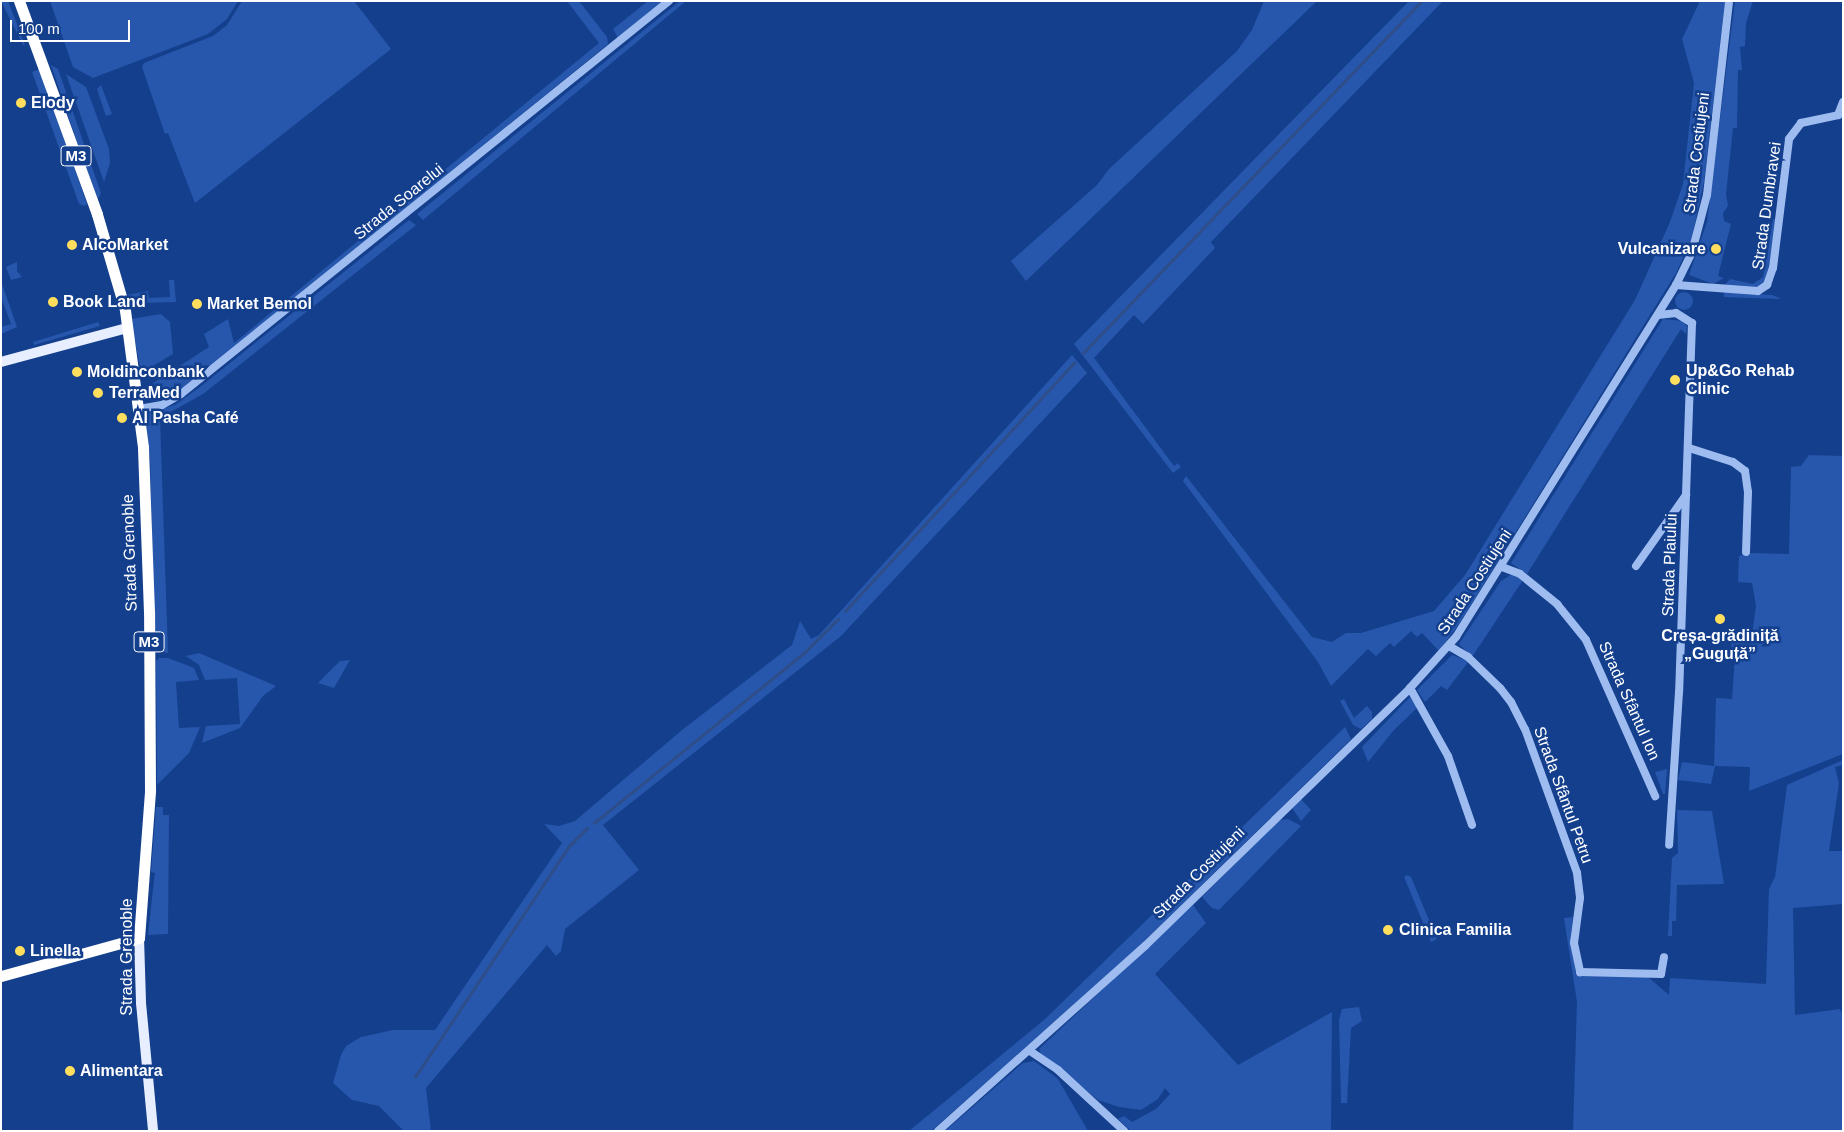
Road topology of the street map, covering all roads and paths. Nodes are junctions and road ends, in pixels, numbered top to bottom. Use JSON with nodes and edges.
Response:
{"nodes":[{"id":1,"x":13,"y":1,"type":"edge"},
{"id":2,"x":19,"y":1,"type":"edge"},
{"id":3,"x":669,"y":1,"type":"edge"},
{"id":4,"x":1729,"y":1,"type":"edge"},
{"id":5,"x":26,"y":22,"type":"junction"},
{"id":6,"x":1843,"y":102,"type":"edge"},
{"id":7,"x":1676,"y":285,"type":"junction"},
{"id":8,"x":1658,"y":315,"type":"junction"},
{"id":9,"x":128,"y":328,"type":"junction"},
{"id":10,"x":1,"y":362,"type":"edge"},
{"id":11,"x":139,"y":410,"type":"junction"},
{"id":12,"x":1689,"y":448,"type":"junction"},
{"id":13,"x":1686,"y":495,"type":"junction"},
{"id":14,"x":1746,"y":552,"type":"dead end"},
{"id":15,"x":1502,"y":566,"type":"junction"},
{"id":16,"x":1636,"y":566,"type":"dead end"},
{"id":17,"x":1449,"y":646,"type":"junction"},
{"id":18,"x":1410,"y":688,"type":"junction"},
{"id":19,"x":1655,"y":796,"type":"dead end"},
{"id":20,"x":1472,"y":825,"type":"dead end"},
{"id":21,"x":1669,"y":845,"type":"dead end"},
{"id":22,"x":139,"y":938,"type":"junction"},
{"id":23,"x":1664,"y":956,"type":"dead end"},
{"id":24,"x":1,"y":976,"type":"edge"},
{"id":25,"x":1030,"y":1050,"type":"junction"},
{"id":26,"x":153,"y":1131,"type":"edge"},
{"id":27,"x":938,"y":1131,"type":"edge"},
{"id":28,"x":1124,"y":1131,"type":"edge"}],
"edges":[{"from":1,"to":5,"type":"highway","name":"Strada Grenoble","number":"M3"},
{"from":2,"to":5,"type":"highway","name":"Strada Grenoble","number":"M3"},
{"from":3,"to":11,"type":"street","name":"Strada Soarelui"},
{"from":4,"to":7,"type":"street","name":"Strada Costiujeni"},
{"from":5,"to":9,"type":"highway","name":"Strada Grenoble","number":"M3"},
{"from":6,"to":7,"type":"street","name":"Strada Dumbravei"},
{"from":7,"to":8,"type":"street","name":"Strada Costiujeni"},
{"from":8,"to":12,"type":"street","name":"Strada Plaiului"},
{"from":8,"to":15,"type":"street","name":"Strada Costiujeni"},
{"from":9,"to":10,"type":"main road"},
{"from":9,"to":11,"type":"highway","name":"Strada Grenoble","number":"M3"},
{"from":11,"to":22,"type":"highway","name":"Strada Grenoble","number":"M3"},
{"from":12,"to":13,"type":"street","name":"Strada Plaiului"},
{"from":12,"to":14,"type":"street"},
{"from":13,"to":16,"type":"street"},
{"from":13,"to":21,"type":"street","name":"Strada Plaiului"},
{"from":15,"to":17,"type":"street","name":"Strada Costiujeni"},
{"from":15,"to":19,"type":"street","name":"Strada Sfântul Ion"},
{"from":17,"to":18,"type":"street","name":"Strada Costiujeni"},
{"from":17,"to":23,"type":"street","name":"Strada Sfântul Petru"},
{"from":18,"to":20,"type":"street"},
{"from":18,"to":25,"type":"street","name":"Strada Costiujeni"},
{"from":22,"to":24,"type":"highway"},
{"from":22,"to":26,"type":"main road","name":"Strada Grenoble"},
{"from":25,"to":27,"type":"street","name":"Strada Costiujeni"},
{"from":25,"to":28,"type":"street"}]}
